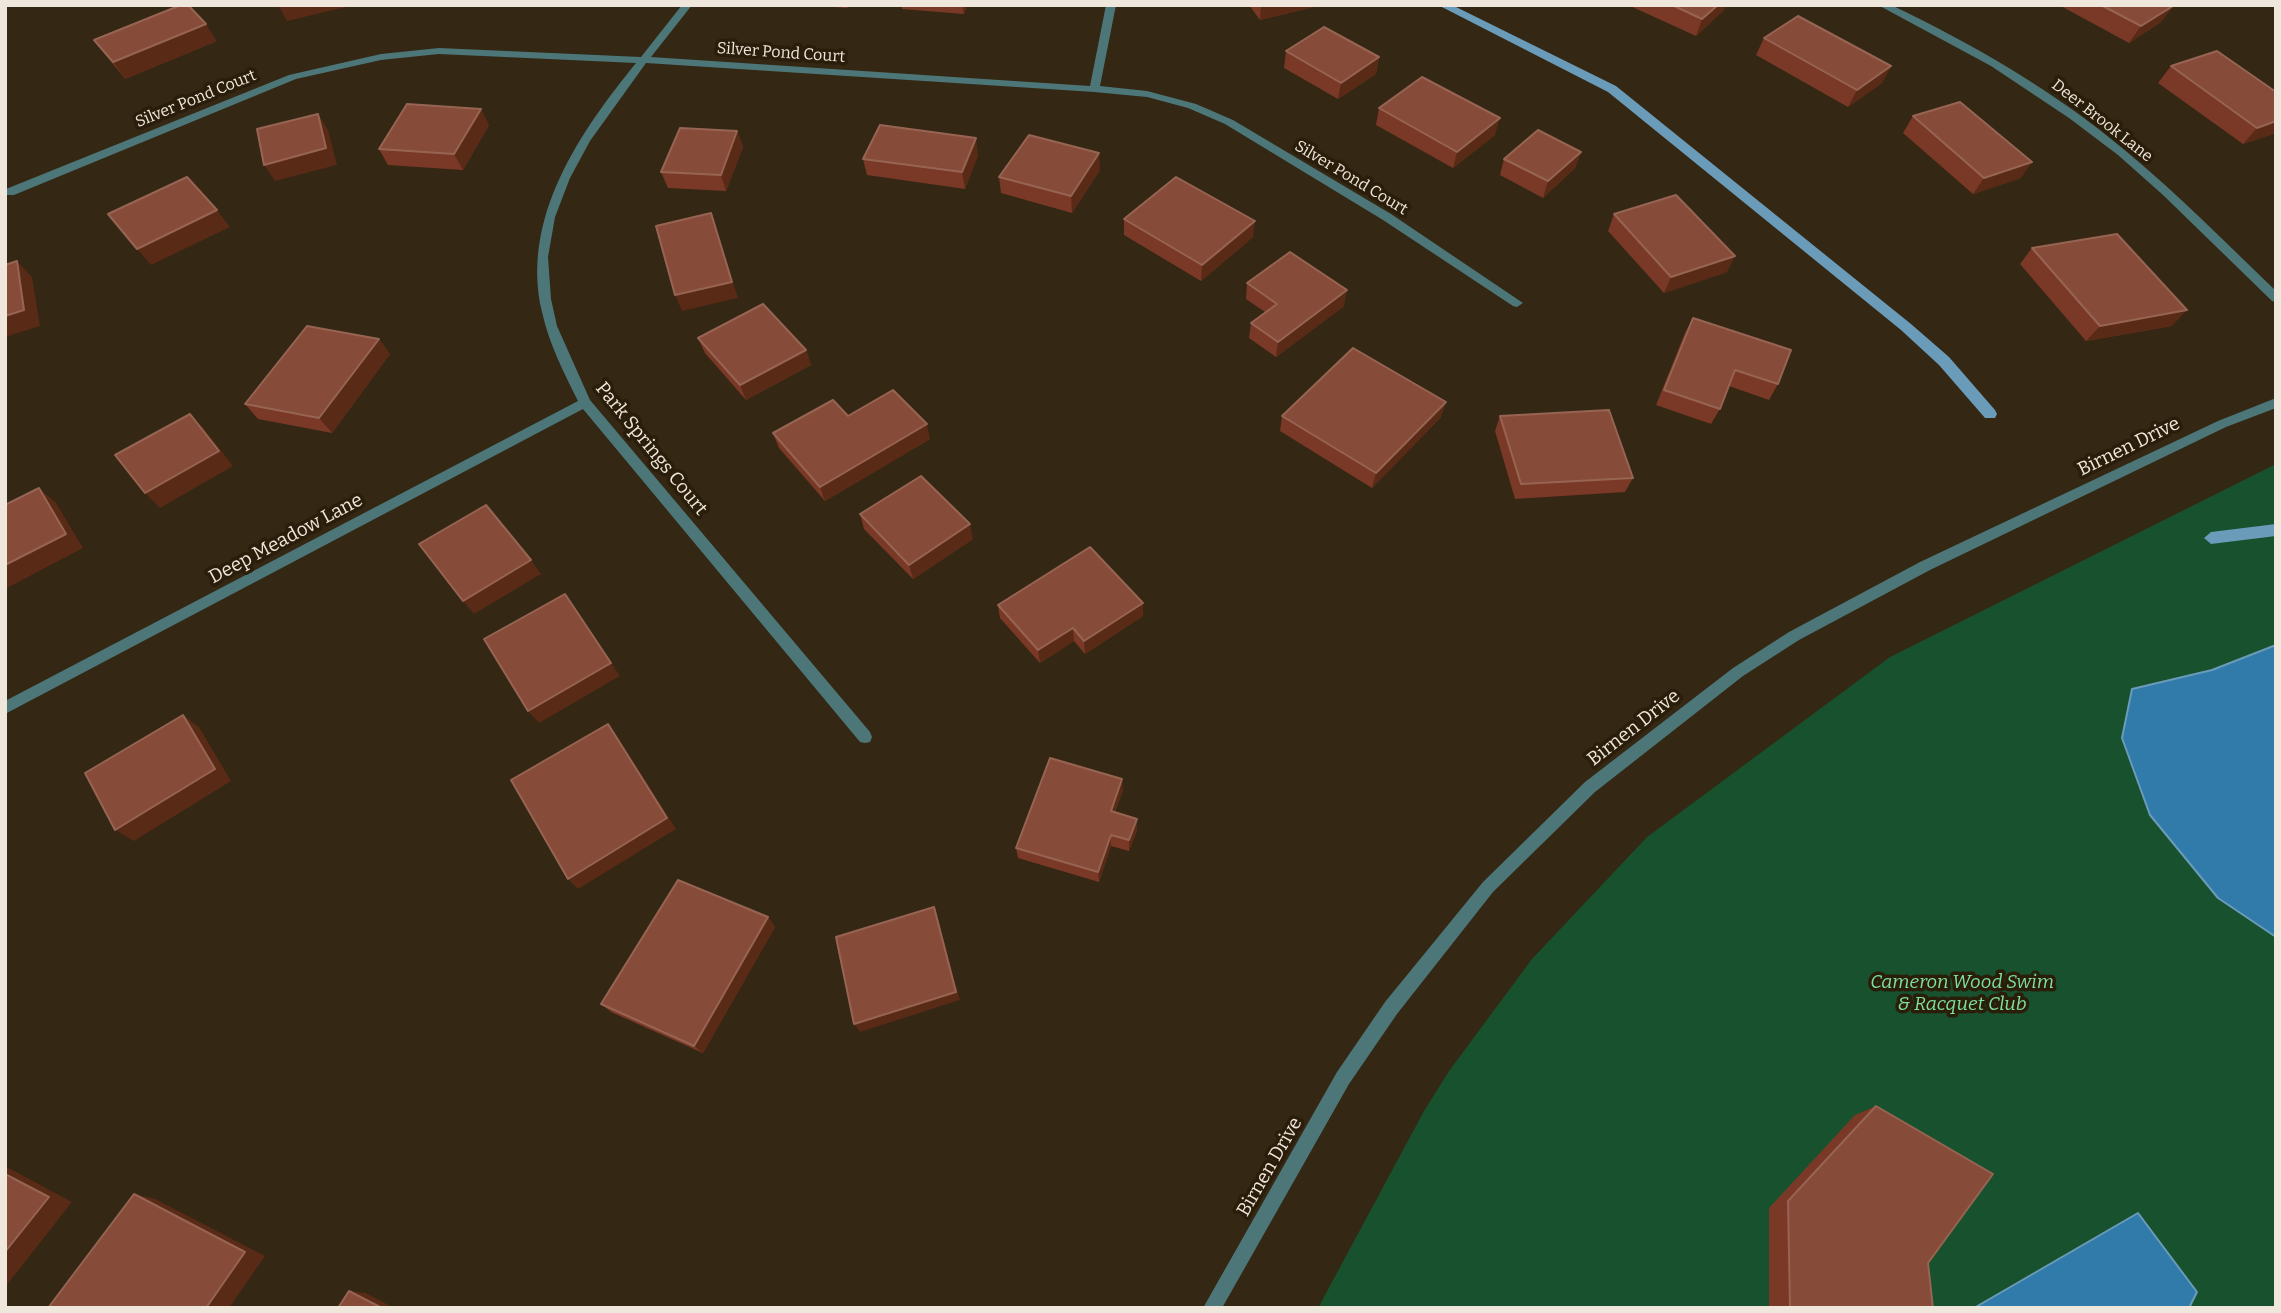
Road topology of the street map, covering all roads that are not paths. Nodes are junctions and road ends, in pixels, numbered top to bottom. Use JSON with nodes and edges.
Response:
{"nodes":[{"id":1,"x":687,"y":5,"type":"edge"},
{"id":2,"x":1111,"y":5,"type":"edge"},
{"id":3,"x":1883,"y":5,"type":"edge"},
{"id":4,"x":645,"y":60,"type":"junction"},
{"id":5,"x":1094,"y":89,"type":"junction"},
{"id":6,"x":10,"y":192,"type":"dead end"},
{"id":7,"x":2276,"y":298,"type":"edge"},
{"id":8,"x":1517,"y":303,"type":"dead end"},
{"id":9,"x":585,"y":403,"type":"junction"},
{"id":10,"x":2276,"y":403,"type":"edge"},
{"id":11,"x":5,"y":708,"type":"edge"},
{"id":12,"x":865,"y":737,"type":"dead end"},
{"id":13,"x":1212,"y":1308,"type":"edge"}],
"edges":[{"from":1,"to":4,"type":"street","name":"Park Springs Court"},
{"from":2,"to":5,"type":"street"},
{"from":3,"to":7,"type":"street","name":"Deer Brook Lane"},
{"from":4,"to":5,"type":"street","name":"Silver Pond Court"},
{"from":4,"to":6,"type":"street","name":"Silver Pond Court"},
{"from":4,"to":9,"type":"street","name":"Park Springs Court"},
{"from":5,"to":8,"type":"street","name":"Silver Pond Court"},
{"from":9,"to":11,"type":"street","name":"Deep Meadow Lane"},
{"from":9,"to":12,"type":"street","name":"Park Springs Court"},
{"from":10,"to":13,"type":"street","name":"Birnen Drive"}]}
